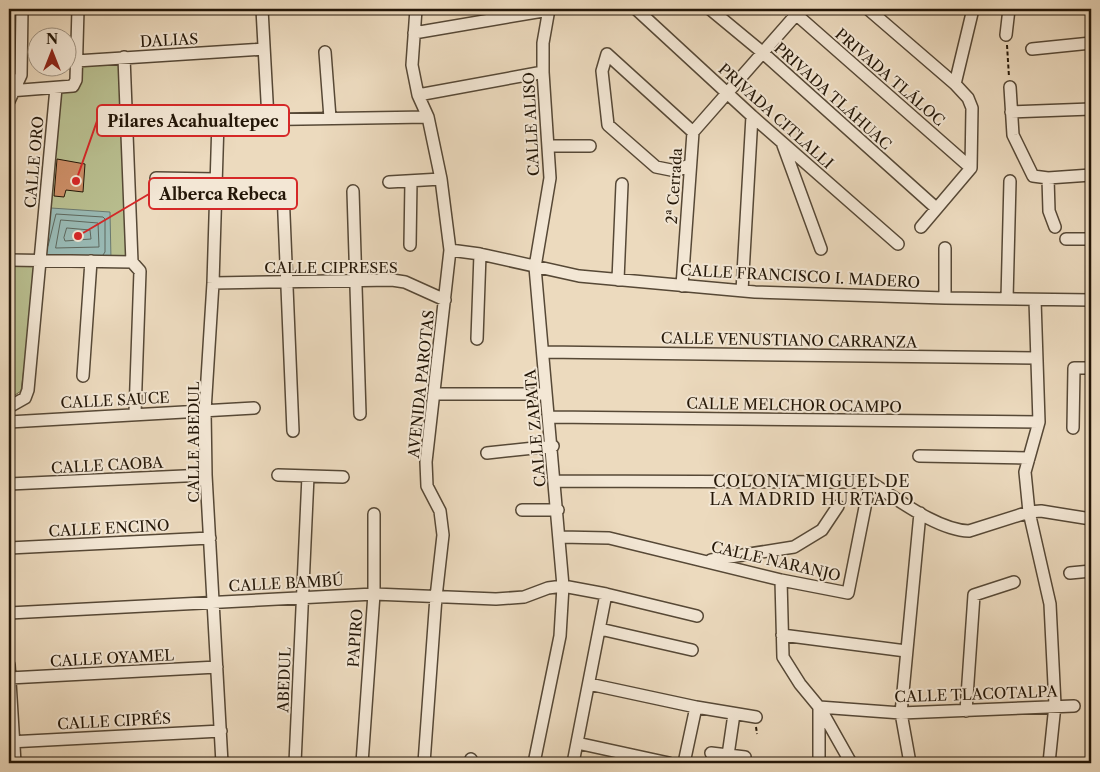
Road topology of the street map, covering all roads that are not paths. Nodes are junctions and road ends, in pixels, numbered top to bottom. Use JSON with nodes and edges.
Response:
{"nodes":[{"id":1,"x":22,"y":9,"type":"edge"},
{"id":2,"x":78,"y":9,"type":"edge"},
{"id":3,"x":85,"y":9,"type":"edge"},
{"id":4,"x":262,"y":9,"type":"edge"},
{"id":5,"x":416,"y":9,"type":"edge"},
{"id":6,"x":549,"y":9,"type":"edge"},
{"id":7,"x":636,"y":9,"type":"edge"},
{"id":8,"x":710,"y":9,"type":"edge"},
{"id":9,"x":973,"y":9,"type":"edge"},
{"id":10,"x":1009,"y":9,"type":"edge"},
{"id":11,"x":872,"y":10,"type":"edge"},
{"id":12,"x":796,"y":11,"type":"edge"},
{"id":13,"x":77,"y":28,"type":"edge"},
{"id":14,"x":414,"y":33,"type":"junction"},
{"id":15,"x":1006,"y":35,"type":"road end"},
{"id":16,"x":1091,"y":43,"type":"edge"},
{"id":17,"x":264,"y":49,"type":"junction"},
{"id":18,"x":1032,"y":49,"type":"dead end"},
{"id":19,"x":325,"y":52,"type":"dead end"},
{"id":20,"x":762,"y":52,"type":"junction"},
{"id":21,"x":124,"y":58,"type":"junction"},
{"id":22,"x":78,"y":61,"type":"edge"},
{"id":23,"x":543,"y":72,"type":"junction"},
{"id":24,"x":76,"y":78,"type":"edge"},
{"id":25,"x":954,"y":84,"type":"junction"},
{"id":26,"x":1010,"y":87,"type":"road end"},
{"id":27,"x":62,"y":88,"type":"junction"},
{"id":28,"x":726,"y":93,"type":"junction"},
{"id":29,"x":10,"y":95,"type":"edge"},
{"id":30,"x":418,"y":95,"type":"junction"},
{"id":31,"x":1091,"y":109,"type":"edge"},
{"id":32,"x":1011,"y":112,"type":"junction"},
{"id":33,"x":752,"y":116,"type":"junction"},
{"id":34,"x":428,"y":117,"type":"junction"},
{"id":35,"x":330,"y":118,"type":"junction"},
{"id":36,"x":268,"y":119,"type":"junction"},
{"id":37,"x":177,"y":121,"type":"dead end"},
{"id":38,"x":218,"y":121,"type":"junction"},
{"id":39,"x":693,"y":132,"type":"junction"},
{"id":40,"x":783,"y":143,"type":"junction"},
{"id":41,"x":549,"y":146,"type":"junction"},
{"id":42,"x":590,"y":146,"type":"dead end"},
{"id":43,"x":689,"y":165,"type":"junction"},
{"id":44,"x":971,"y":168,"type":"junction"},
{"id":45,"x":1091,"y":175,"type":"edge"},
{"id":46,"x":156,"y":178,"type":"dead end"},
{"id":47,"x":1048,"y":178,"type":"junction"},
{"id":48,"x":216,"y":179,"type":"junction"},
{"id":49,"x":441,"y":179,"type":"junction"},
{"id":50,"x":411,"y":181,"type":"junction"},
{"id":51,"x":1010,"y":181,"type":"dead end"},
{"id":52,"x":389,"y":182,"type":"dead end"},
{"id":53,"x":622,"y":184,"type":"dead end"},
{"id":54,"x":283,"y":191,"type":"dead end"},
{"id":55,"x":353,"y":191,"type":"dead end"},
{"id":56,"x":936,"y":208,"type":"junction"},
{"id":57,"x":921,"y":227,"type":"dead end"},
{"id":58,"x":1055,"y":227,"type":"dead end"},
{"id":59,"x":1066,"y":239,"type":"dead end"},
{"id":60,"x":1091,"y":239,"type":"edge"},
{"id":61,"x":898,"y":244,"type":"dead end"},
{"id":62,"x":410,"y":245,"type":"dead end"},
{"id":63,"x":821,"y":248,"type":"dead end"},
{"id":64,"x":945,"y":248,"type":"dead end"},
{"id":65,"x":450,"y":250,"type":"junction"},
{"id":66,"x":480,"y":254,"type":"junction"},
{"id":67,"x":9,"y":260,"type":"edge"},
{"id":68,"x":40,"y":260,"type":"junction"},
{"id":69,"x":91,"y":261,"type":"junction"},
{"id":70,"x":132,"y":262,"type":"junction"},
{"id":71,"x":535,"y":267,"type":"junction"},
{"id":72,"x":355,"y":280,"type":"junction"},
{"id":73,"x":618,"y":280,"type":"junction"},
{"id":74,"x":286,"y":281,"type":"junction"},
{"id":75,"x":214,"y":283,"type":"junction"},
{"id":76,"x":682,"y":286,"type":"junction"},
{"id":77,"x":742,"y":291,"type":"junction"},
{"id":78,"x":945,"y":298,"type":"junction"},
{"id":79,"x":1007,"y":299,"type":"junction"},
{"id":80,"x":445,"y":300,"type":"junction"},
{"id":81,"x":1036,"y":300,"type":"junction"},
{"id":82,"x":1091,"y":300,"type":"edge"},
{"id":83,"x":477,"y":340,"type":"dead end"},
{"id":84,"x":543,"y":352,"type":"junction"},
{"id":85,"x":1036,"y":358,"type":"junction"},
{"id":86,"x":1091,"y":368,"type":"edge"},
{"id":87,"x":83,"y":376,"type":"dead end"},
{"id":88,"x":435,"y":394,"type":"junction"},
{"id":89,"x":546,"y":394,"type":"junction"},
{"id":90,"x":9,"y":407,"type":"edge"},
{"id":91,"x":254,"y":408,"type":"dead end"},
{"id":92,"x":205,"y":411,"type":"junction"},
{"id":93,"x":135,"y":413,"type":"junction"},
{"id":94,"x":360,"y":414,"type":"dead end"},
{"id":95,"x":549,"y":417,"type":"junction"},
{"id":96,"x":9,"y":422,"type":"edge"},
{"id":97,"x":1039,"y":422,"type":"junction"},
{"id":98,"x":1074,"y":428,"type":"dead end"},
{"id":99,"x":293,"y":431,"type":"dead end"},
{"id":100,"x":552,"y":446,"type":"junction"},
{"id":101,"x":487,"y":453,"type":"dead end"},
{"id":102,"x":919,"y":456,"type":"dead end"},
{"id":103,"x":1029,"y":458,"type":"junction"},
{"id":104,"x":206,"y":475,"type":"junction"},
{"id":105,"x":278,"y":475,"type":"dead end"},
{"id":106,"x":308,"y":476,"type":"junction"},
{"id":107,"x":343,"y":477,"type":"dead end"},
{"id":108,"x":555,"y":481,"type":"junction"},
{"id":109,"x":870,"y":482,"type":"junction"},
{"id":110,"x":9,"y":484,"type":"edge"},
{"id":111,"x":838,"y":506,"type":"dead end"},
{"id":112,"x":522,"y":510,"type":"dead end"},
{"id":113,"x":558,"y":510,"type":"junction"},
{"id":114,"x":1029,"y":512,"type":"junction"},
{"id":115,"x":920,"y":513,"type":"junction"},
{"id":116,"x":374,"y":514,"type":"dead end"},
{"id":117,"x":1091,"y":519,"type":"edge"},
{"id":118,"x":560,"y":537,"type":"junction"},
{"id":119,"x":210,"y":538,"type":"junction"},
{"id":120,"x":9,"y":548,"type":"edge"},
{"id":121,"x":707,"y":560,"type":"junction"},
{"id":122,"x":1091,"y":571,"type":"edge"},
{"id":123,"x":1070,"y":573,"type":"dead end"},
{"id":124,"x":781,"y":580,"type":"junction"},
{"id":125,"x":1014,"y":582,"type":"dead end"},
{"id":126,"x":563,"y":586,"type":"junction"},
{"id":127,"x":374,"y":594,"type":"junction"},
{"id":128,"x":606,"y":594,"type":"junction"},
{"id":129,"x":436,"y":597,"type":"junction"},
{"id":130,"x":302,"y":598,"type":"junction"},
{"id":131,"x":214,"y":602,"type":"junction"},
{"id":132,"x":9,"y":613,"type":"edge"},
{"id":133,"x":697,"y":616,"type":"dead end"},
{"id":134,"x":600,"y":629,"type":"junction"},
{"id":135,"x":782,"y":635,"type":"junction"},
{"id":136,"x":692,"y":650,"type":"dead end"},
{"id":137,"x":906,"y":651,"type":"junction"},
{"id":138,"x":9,"y":665,"type":"edge"},
{"id":139,"x":217,"y":668,"type":"junction"},
{"id":140,"x":9,"y":678,"type":"edge"},
{"id":141,"x":589,"y":684,"type":"junction"},
{"id":142,"x":1055,"y":705,"type":"junction"},
{"id":143,"x":1074,"y":706,"type":"dead end"},
{"id":144,"x":696,"y":707,"type":"junction"},
{"id":145,"x":819,"y":707,"type":"junction"},
{"id":146,"x":966,"y":711,"type":"junction"},
{"id":147,"x":901,"y":713,"type":"junction"},
{"id":148,"x":734,"y":714,"type":"junction"},
{"id":149,"x":756,"y":717,"type":"dead end"},
{"id":150,"x":220,"y":731,"type":"junction"},
{"id":151,"x":11,"y":742,"type":"edge"},
{"id":152,"x":577,"y":743,"type":"junction"},
{"id":153,"x":711,"y":753,"type":"dead end"},
{"id":154,"x":728,"y":755,"type":"junction"},
{"id":155,"x":745,"y":757,"type":"dead end"},
{"id":156,"x":15,"y":763,"type":"edge"},
{"id":157,"x":222,"y":763,"type":"edge"},
{"id":158,"x":295,"y":763,"type":"edge"},
{"id":159,"x":362,"y":763,"type":"edge"},
{"id":160,"x":424,"y":763,"type":"edge"},
{"id":161,"x":534,"y":763,"type":"edge"},
{"id":162,"x":573,"y":763,"type":"edge"},
{"id":163,"x":669,"y":763,"type":"edge"},
{"id":164,"x":684,"y":763,"type":"edge"},
{"id":165,"x":818,"y":763,"type":"edge"},
{"id":166,"x":851,"y":763,"type":"edge"},
{"id":167,"x":910,"y":763,"type":"edge"},
{"id":168,"x":1049,"y":763,"type":"edge"}],
"edges":[{"from":1,"to":29,"type":"street"},
{"from":2,"to":3,"type":"street"},
{"from":2,"to":13,"type":"street","name":"CALLE ORO"},
{"from":4,"to":17,"type":"street"},
{"from":5,"to":14,"type":"street","name":"AVENIDA PAROTAS"},
{"from":6,"to":14,"type":"street"},
{"from":6,"to":23,"type":"street","name":"CALLE ALISO"},
{"from":7,"to":28,"type":"street","name":"PRIVADA CITLALLI"},
{"from":8,"to":20,"type":"street","name":"PRIVADA TLÁHUAC"},
{"from":9,"to":25,"type":"street"},
{"from":10,"to":15,"type":"street"},
{"from":11,"to":25,"type":"street"},
{"from":12,"to":20,"type":"street","name":"2ª Cerrada"},
{"from":12,"to":44,"type":"street","name":"PRIVADA TLÁLOC"},
{"from":14,"to":30,"type":"street","name":"AVENIDA PAROTAS"},
{"from":16,"to":18,"type":"street"},
{"from":17,"to":21,"type":"street","name":"DALIAS"},
{"from":17,"to":36,"type":"street"},
{"from":19,"to":35,"type":"street"},
{"from":20,"to":28,"type":"street","name":"2ª Cerrada"},
{"from":20,"to":56,"type":"street","name":"PRIVADA TLÁHUAC"},
{"from":21,"to":22,"type":"street","name":"DALIAS"},
{"from":21,"to":70,"type":"street"},
{"from":23,"to":30,"type":"street"},
{"from":23,"to":41,"type":"street","name":"CALLE ALISO"},
{"from":24,"to":27,"type":"street","name":"CALLE ORO"},
{"from":25,"to":44,"type":"street"},
{"from":26,"to":32,"type":"street"},
{"from":27,"to":29,"type":"street"},
{"from":27,"to":68,"type":"street","name":"CALLE ORO"},
{"from":28,"to":33,"type":"street","name":"PRIVADA CITLALLI"},
{"from":28,"to":39,"type":"street","name":"2ª Cerrada"},
{"from":30,"to":34,"type":"street","name":"AVENIDA PAROTAS"},
{"from":31,"to":32,"type":"street"},
{"from":32,"to":47,"type":"street"},
{"from":33,"to":40,"type":"street","name":"PRIVADA CITLALLI"},
{"from":33,"to":77,"type":"street"},
{"from":34,"to":35,"type":"street"},
{"from":34,"to":49,"type":"street","name":"AVENIDA PAROTAS"},
{"from":35,"to":36,"type":"street"},
{"from":36,"to":38,"type":"street"},
{"from":37,"to":38,"type":"street"},
{"from":38,"to":48,"type":"street","name":"CALLE ABEDUL"},
{"from":39,"to":43,"type":"street","name":"2ª Cerrada"},
{"from":39,"to":43,"type":"street"},
{"from":40,"to":61,"type":"street","name":"PRIVADA CITLALLI"},
{"from":40,"to":63,"type":"street"},
{"from":41,"to":42,"type":"street"},
{"from":41,"to":71,"type":"street","name":"CALLE ALISO"},
{"from":43,"to":76,"type":"street","name":"2ª Cerrada"},
{"from":44,"to":56,"type":"street"},
{"from":45,"to":47,"type":"street"},
{"from":46,"to":48,"type":"street"},
{"from":47,"to":58,"type":"street"},
{"from":48,"to":75,"type":"street","name":"CALLE ABEDUL"},
{"from":49,"to":50,"type":"street"},
{"from":49,"to":65,"type":"street","name":"AVENIDA PAROTAS"},
{"from":50,"to":52,"type":"street"},
{"from":50,"to":62,"type":"street"},
{"from":51,"to":79,"type":"street"},
{"from":53,"to":73,"type":"street"},
{"from":54,"to":74,"type":"street"},
{"from":55,"to":72,"type":"street"},
{"from":56,"to":57,"type":"street"},
{"from":59,"to":60,"type":"street"},
{"from":64,"to":78,"type":"street"},
{"from":65,"to":66,"type":"street","name":"CALLE FRANCISCO I. MADERO"},
{"from":65,"to":80,"type":"street","name":"AVENIDA PAROTAS"},
{"from":66,"to":71,"type":"street","name":"CALLE FRANCISCO I. MADERO"},
{"from":66,"to":83,"type":"street"},
{"from":67,"to":68,"type":"street"},
{"from":68,"to":69,"type":"street"},
{"from":68,"to":90,"type":"street","name":"CALLE ORO"},
{"from":69,"to":70,"type":"street"},
{"from":69,"to":87,"type":"street"},
{"from":70,"to":93,"type":"street"},
{"from":71,"to":73,"type":"street","name":"CALLE FRANCISCO I. MADERO"},
{"from":71,"to":84,"type":"street","name":"CALLE ZAPATA"},
{"from":72,"to":74,"type":"street","name":"CALLE CIPRESES"},
{"from":72,"to":80,"type":"street","name":"CALLE CIPRESES"},
{"from":72,"to":94,"type":"street"},
{"from":73,"to":76,"type":"street","name":"CALLE FRANCISCO I. MADERO"},
{"from":74,"to":75,"type":"street","name":"CALLE CIPRESES"},
{"from":74,"to":99,"type":"street"},
{"from":75,"to":92,"type":"street","name":"CALLE ABEDUL"},
{"from":76,"to":77,"type":"street","name":"CALLE FRANCISCO I. MADERO"},
{"from":77,"to":78,"type":"street","name":"CALLE FRANCISCO I. MADERO"},
{"from":78,"to":79,"type":"street","name":"CALLE FRANCISCO I. MADERO"},
{"from":79,"to":81,"type":"street","name":"CALLE FRANCISCO I. MADERO"},
{"from":80,"to":88,"type":"street","name":"AVENIDA PAROTAS"},
{"from":81,"to":82,"type":"street","name":"CALLE FRANCISCO I. MADERO"},
{"from":81,"to":85,"type":"street"},
{"from":84,"to":85,"type":"street","name":"CALLE VENUSTIANO CARRANZA"},
{"from":84,"to":89,"type":"street","name":"CALLE ZAPATA"},
{"from":85,"to":97,"type":"street"},
{"from":86,"to":98,"type":"street"},
{"from":88,"to":89,"type":"street"},
{"from":88,"to":129,"type":"street","name":"AVENIDA PAROTAS"},
{"from":89,"to":95,"type":"street","name":"CALLE ZAPATA"},
{"from":91,"to":92,"type":"street","name":"CALLE SAUCE"},
{"from":92,"to":93,"type":"street","name":"CALLE SAUCE"},
{"from":92,"to":104,"type":"street","name":"CALLE ABEDUL"},
{"from":93,"to":96,"type":"street","name":"CALLE SAUCE"},
{"from":95,"to":97,"type":"street","name":"CALLE MELCHOR OCAMPO"},
{"from":95,"to":100,"type":"street","name":"CALLE ZAPATA"},
{"from":97,"to":103,"type":"street"},
{"from":100,"to":101,"type":"street"},
{"from":100,"to":108,"type":"street","name":"CALLE ZAPATA"},
{"from":102,"to":103,"type":"street"},
{"from":103,"to":114,"type":"street"},
{"from":104,"to":110,"type":"street","name":"CALLE CAOBA"},
{"from":104,"to":119,"type":"street","name":"CALLE ABEDUL"},
{"from":105,"to":106,"type":"street"},
{"from":106,"to":107,"type":"street"},
{"from":106,"to":130,"type":"street","name":"ABEDUL"},
{"from":108,"to":109,"type":"street"},
{"from":108,"to":113,"type":"street","name":"CALLE ZAPATA"},
{"from":109,"to":115,"type":"street"},
{"from":109,"to":124,"type":"street","name":"CALLE NARANJO"},
{"from":111,"to":121,"type":"street"},
{"from":112,"to":113,"type":"street"},
{"from":113,"to":118,"type":"street","name":"CALLE ZAPATA"},
{"from":114,"to":115,"type":"street"},
{"from":114,"to":117,"type":"street"},
{"from":114,"to":142,"type":"street"},
{"from":115,"to":137,"type":"street"},
{"from":116,"to":127,"type":"street","name":"PAPIRO"},
{"from":118,"to":121,"type":"street","name":"CALLE NARANJO"},
{"from":118,"to":126,"type":"street","name":"CALLE ZAPATA"},
{"from":119,"to":120,"type":"street","name":"CALLE ENCINO"},
{"from":119,"to":131,"type":"street","name":"CALLE ABEDUL"},
{"from":121,"to":124,"type":"street","name":"CALLE NARANJO"},
{"from":122,"to":123,"type":"street"},
{"from":124,"to":135,"type":"street"},
{"from":125,"to":146,"type":"street"},
{"from":126,"to":128,"type":"street"},
{"from":126,"to":129,"type":"street","name":"CALLE BAMBÚ"},
{"from":126,"to":161,"type":"street","name":"CALLE ZAPATA"},
{"from":127,"to":129,"type":"street","name":"CALLE BAMBÚ"},
{"from":127,"to":130,"type":"street","name":"CALLE BAMBÚ"},
{"from":127,"to":159,"type":"street","name":"PAPIRO"},
{"from":128,"to":133,"type":"street"},
{"from":128,"to":134,"type":"street"},
{"from":129,"to":160,"type":"street","name":"AVENIDA PAROTAS"},
{"from":130,"to":131,"type":"street","name":"CALLE BAMBÚ"},
{"from":130,"to":158,"type":"street","name":"ABEDUL"},
{"from":131,"to":132,"type":"street","name":"CALLE BAMBÚ"},
{"from":131,"to":139,"type":"street","name":"CALLE ABEDUL"},
{"from":134,"to":136,"type":"street"},
{"from":134,"to":141,"type":"street"},
{"from":135,"to":137,"type":"street"},
{"from":135,"to":145,"type":"street"},
{"from":137,"to":147,"type":"street"},
{"from":138,"to":140,"type":"street"},
{"from":139,"to":140,"type":"street","name":"CALLE OYAMEL"},
{"from":139,"to":150,"type":"street","name":"CALLE ABEDUL"},
{"from":140,"to":151,"type":"street"},
{"from":141,"to":144,"type":"street"},
{"from":141,"to":152,"type":"street"},
{"from":142,"to":143,"type":"street","name":"CALLE TLACOTALPA"},
{"from":142,"to":146,"type":"street","name":"CALLE TLACOTALPA"},
{"from":142,"to":168,"type":"street"},
{"from":144,"to":148,"type":"street"},
{"from":144,"to":164,"type":"street"},
{"from":145,"to":147,"type":"street","name":"CALLE TLACOTALPA"},
{"from":145,"to":165,"type":"street"},
{"from":145,"to":166,"type":"street"},
{"from":146,"to":147,"type":"street","name":"CALLE TLACOTALPA"},
{"from":147,"to":167,"type":"street"},
{"from":148,"to":149,"type":"street"},
{"from":148,"to":154,"type":"street"},
{"from":150,"to":151,"type":"street","name":"CALLE CIPRÉS"},
{"from":150,"to":157,"type":"street","name":"CALLE ABEDUL"},
{"from":151,"to":156,"type":"street"},
{"from":152,"to":162,"type":"street"},
{"from":152,"to":163,"type":"street"},
{"from":153,"to":154,"type":"street"},
{"from":154,"to":155,"type":"street"}]}
